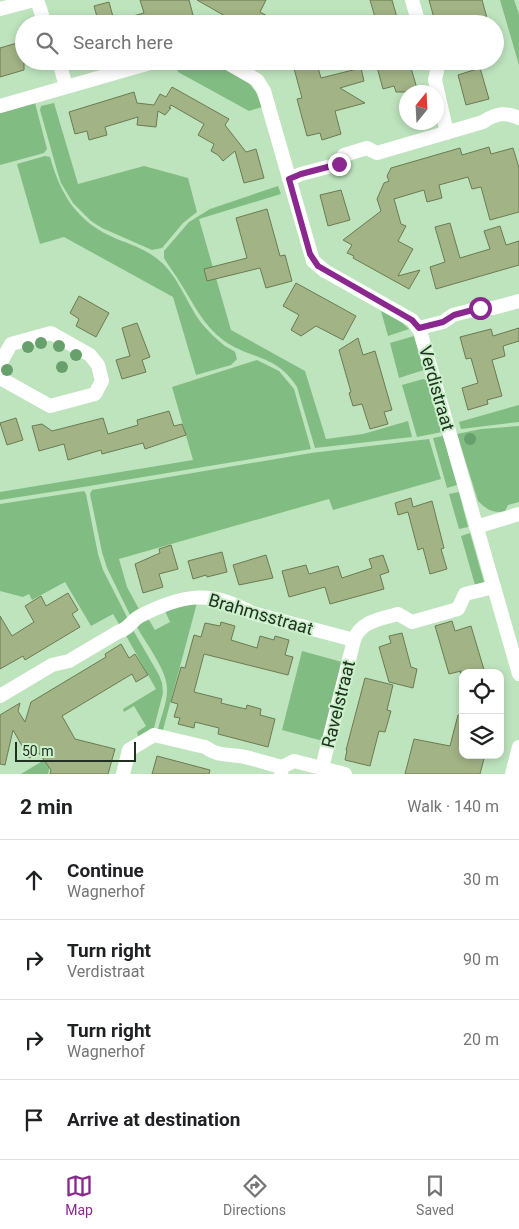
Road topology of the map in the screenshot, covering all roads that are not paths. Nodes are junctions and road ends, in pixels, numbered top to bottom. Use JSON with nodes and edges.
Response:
{"nodes":[{"id":1,"x":36,"y":0,"type":"edge"},
{"id":2,"x":412,"y":0,"type":"edge"},
{"id":3,"x":0,"y":9,"type":"edge"},
{"id":4,"x":42,"y":15,"type":"edge"},
{"id":5,"x":416,"y":15,"type":"edge"},
{"id":6,"x":61,"y":70,"type":"edge"},
{"id":7,"x":126,"y":70,"type":"edge"},
{"id":8,"x":240,"y":70,"type":"edge"},
{"id":9,"x":437,"y":70,"type":"edge"},
{"id":10,"x":66,"y":87,"type":"junction"},
{"id":11,"x":0,"y":106,"type":"edge"},
{"id":12,"x":519,"y":118,"type":"edge"},
{"id":13,"x":448,"y":133,"type":"junction"},
{"id":14,"x":289,"y":179,"type":"junction"},
{"id":15,"x":519,"y":301,"type":"edge"},
{"id":16,"x":419,"y":328,"type":"junction"},
{"id":17,"x":0,"y":364,"type":"edge"},
{"id":18,"x":0,"y":378,"type":"edge"},
{"id":19,"x":519,"y":514,"type":"edge"},
{"id":20,"x":476,"y":527,"type":"junction"},
{"id":21,"x":494,"y":587,"type":"junction"},
{"id":22,"x":354,"y":640,"type":"junction"},
{"id":23,"x":519,"y":674,"type":"edge"},
{"id":24,"x":0,"y":696,"type":"edge"},
{"id":25,"x":519,"y":747,"type":"edge"},
{"id":26,"x":322,"y":768,"type":"junction"},
{"id":27,"x":281,"y":771,"type":"edge"},
{"id":28,"x":123,"y":774,"type":"edge"},
{"id":29,"x":345,"y":774,"type":"edge"},
{"id":30,"x":512,"y":774,"type":"edge"}],
"edges":[{"from":1,"to":3,"type":"street"},
{"from":1,"to":4,"type":"street"},
{"from":2,"to":5,"type":"street"},
{"from":6,"to":10,"type":"street"},
{"from":7,"to":10,"type":"street"},
{"from":8,"to":14,"type":"street","name":"Verdistraat"},
{"from":9,"to":13,"type":"street"},
{"from":10,"to":11,"type":"street"},
{"from":12,"to":13,"type":"street"},
{"from":13,"to":14,"type":"street"},
{"from":14,"to":16,"type":"street","name":"Verdistraat"},
{"from":15,"to":16,"type":"street"},
{"from":16,"to":20,"type":"street","name":"Verdistraat"},
{"from":17,"to":18,"type":"street"},
{"from":19,"to":20,"type":"street"},
{"from":20,"to":21,"type":"street","name":"Verdistraat"},
{"from":21,"to":22,"type":"street"},
{"from":21,"to":23,"type":"street","name":"Verdistraat"},
{"from":22,"to":24,"type":"street","name":"Brahmsstraat"},
{"from":22,"to":26,"type":"street","name":"Ravelstraat"},
{"from":25,"to":30,"type":"street"},
{"from":26,"to":27,"type":"street","name":"Ravelstraat"},
{"from":26,"to":29,"type":"street","name":"Ravelstraat"},
{"from":27,"to":28,"type":"street"}]}
